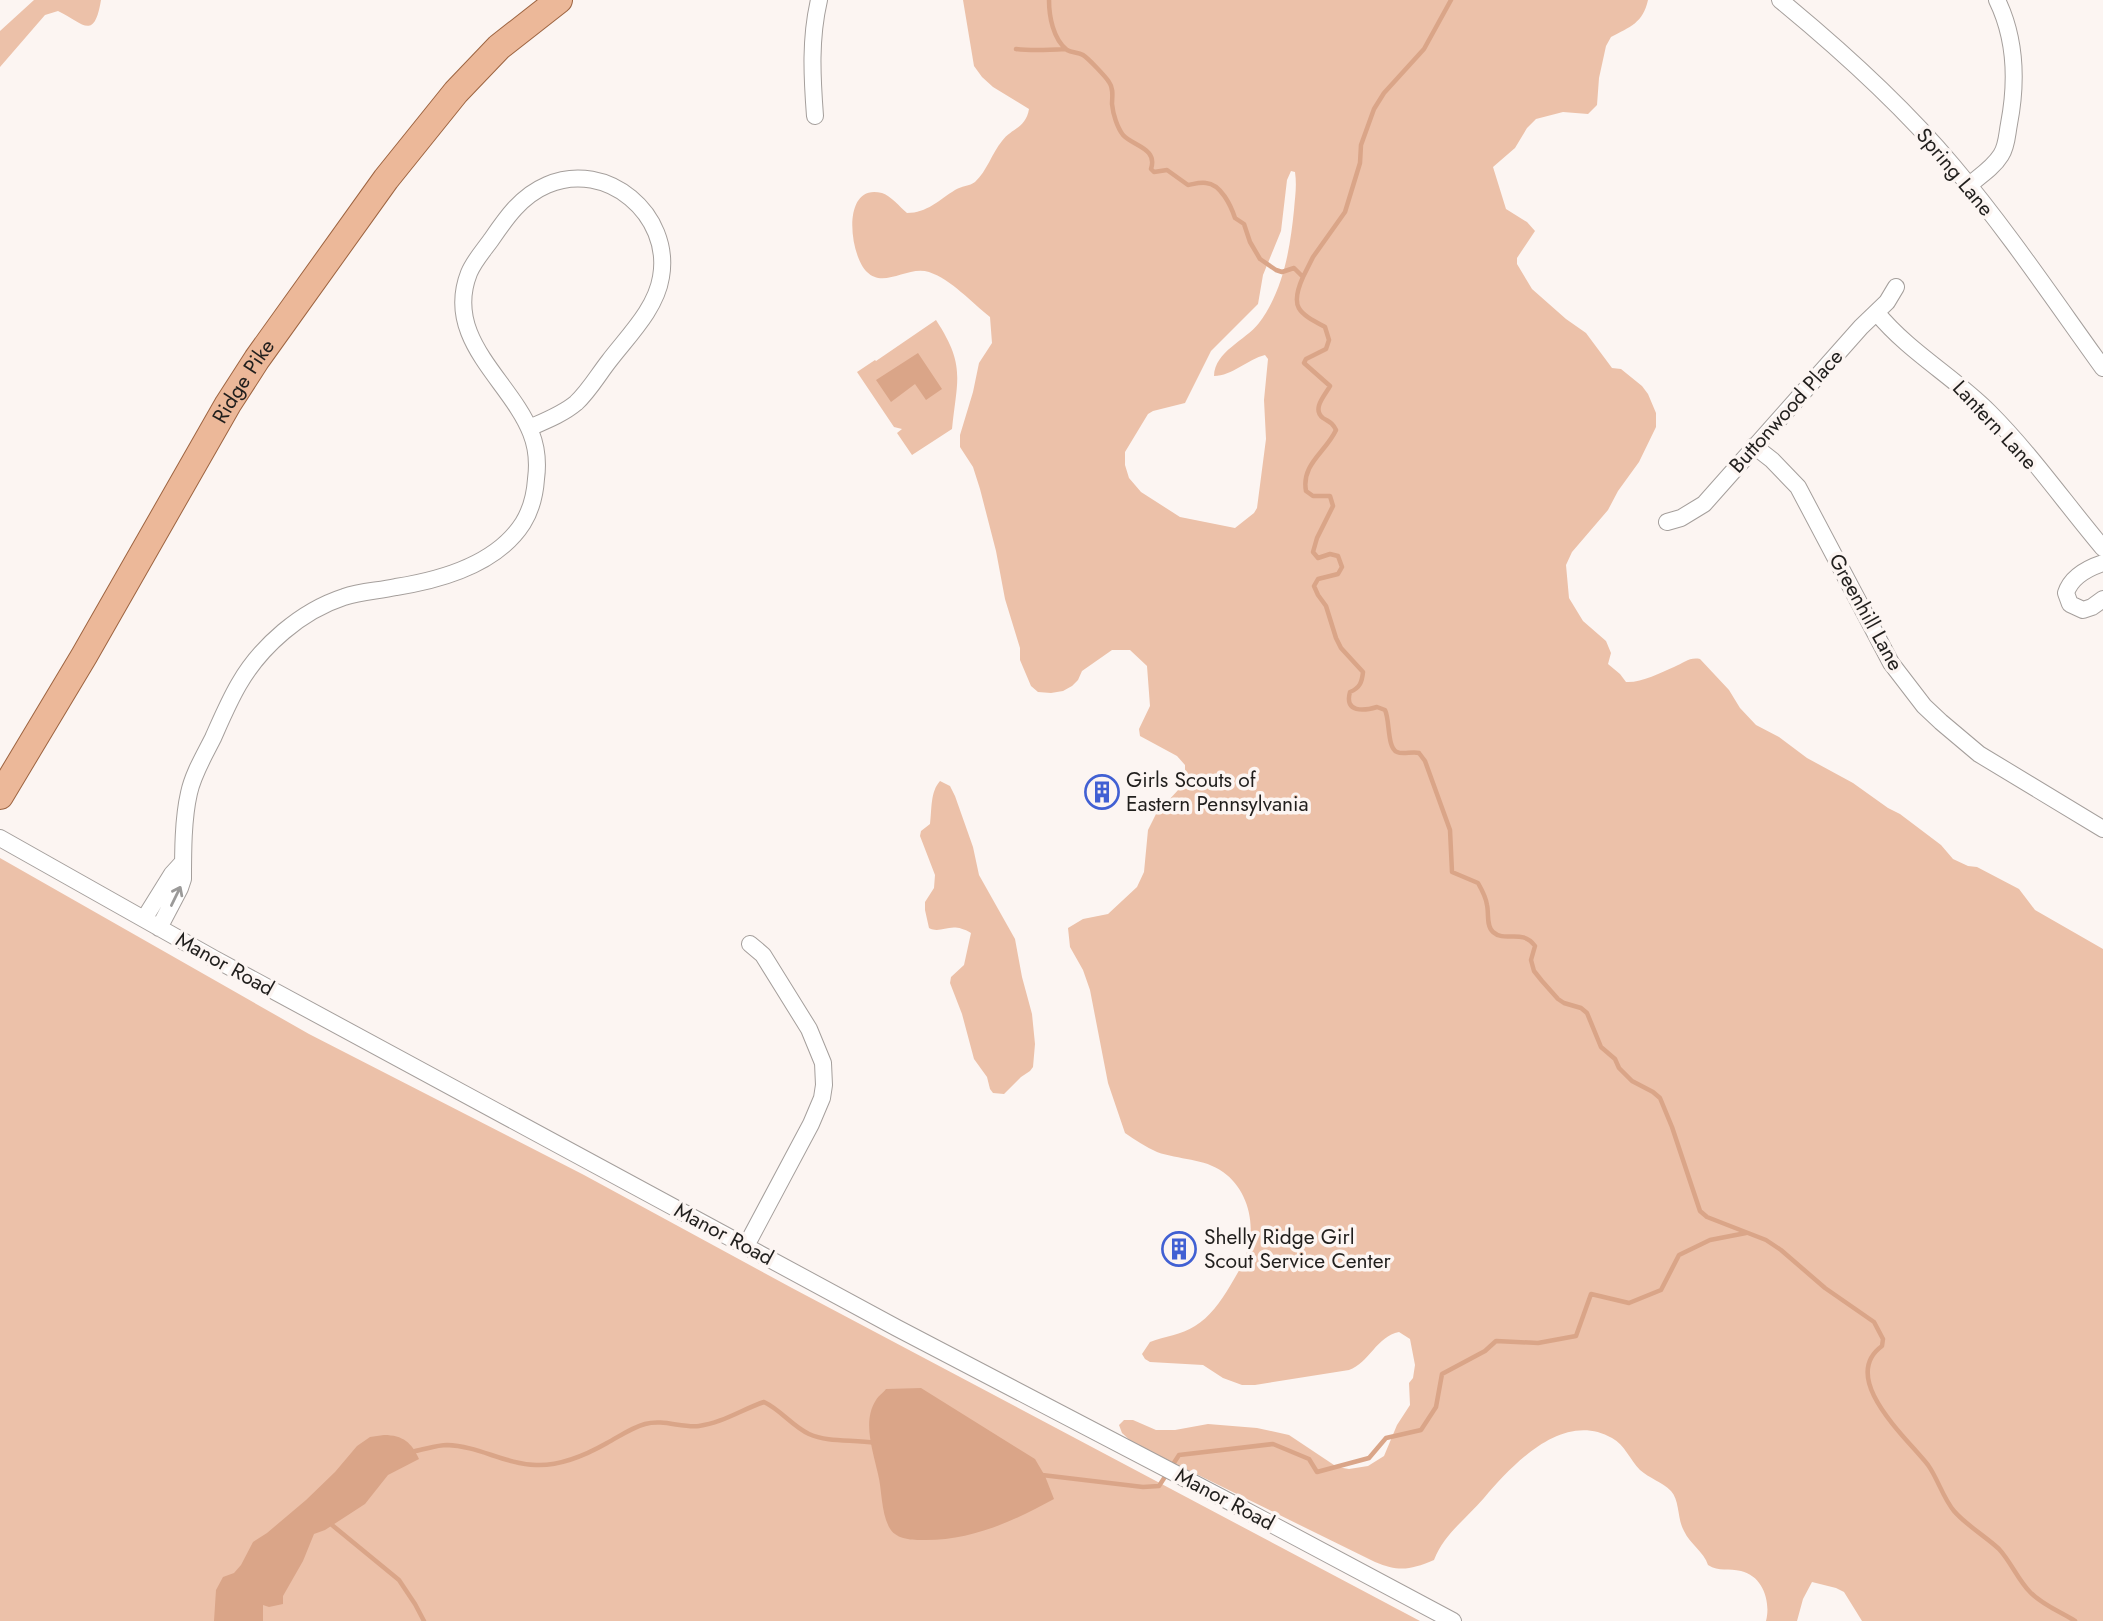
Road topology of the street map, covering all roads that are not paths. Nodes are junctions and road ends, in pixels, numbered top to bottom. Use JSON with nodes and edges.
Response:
{"nodes":[{"id":1,"x":819,"y":0,"type":"edge"},
{"id":2,"x":1780,"y":0,"type":"edge"},
{"id":3,"x":1997,"y":0,"type":"edge"},
{"id":4,"x":547,"y":3,"type":"edge"},
{"id":5,"x":816,"y":116,"type":"dead end"},
{"id":6,"x":1969,"y":185,"type":"junction"},
{"id":7,"x":1896,"y":287,"type":"dead end"},
{"id":8,"x":1877,"y":313,"type":"junction"},
{"id":9,"x":2103,"y":368,"type":"edge"},
{"id":10,"x":529,"y":428,"type":"junction"},
{"id":11,"x":1754,"y":446,"type":"junction"},
{"id":12,"x":1667,"y":522,"type":"dead end"},
{"id":13,"x":2103,"y":548,"type":"edge"},
{"id":14,"x":2103,"y":563,"type":"edge"},
{"id":15,"x":2103,"y":599,"type":"edge"},
{"id":16,"x":0,"y":796,"type":"edge"},
{"id":17,"x":2103,"y":829,"type":"edge"},
{"id":18,"x":0,"y":838,"type":"edge"},
{"id":19,"x":183,"y":862,"type":"junction"},
{"id":20,"x":144,"y":919,"type":"junction"},
{"id":21,"x":159,"y":928,"type":"junction"},
{"id":22,"x":750,"y":944,"type":"dead end"},
{"id":23,"x":746,"y":1246,"type":"junction"},
{"id":24,"x":1453,"y":1621,"type":"edge"}],
"edges":[{"from":1,"to":5,"type":"street"},
{"from":2,"to":6,"type":"street","name":"Spring Lane"},
{"from":3,"to":6,"type":"street"},
{"from":4,"to":16,"type":"main road","name":"Ridge Pike"},
{"from":6,"to":9,"type":"street","name":"Spring Lane"},
{"from":7,"to":8,"type":"street","name":"Buttonwood Place"},
{"from":8,"to":11,"type":"street","name":"Buttonwood Place"},
{"from":8,"to":13,"type":"street","name":"Lantern Lane"},
{"from":10,"to":10,"type":"street"},
{"from":10,"to":19,"type":"street"},
{"from":11,"to":12,"type":"street","name":"Buttonwood Place"},
{"from":11,"to":17,"type":"street","name":"Greenhill Lane"},
{"from":14,"to":15,"type":"street"},
{"from":18,"to":20,"type":"street","name":"Manor Road"},
{"from":19,"to":20,"type":"street"},
{"from":21,"to":19,"type":"street","one_way":true},
{"from":20,"to":21,"type":"street","name":"Manor Road"},
{"from":21,"to":23,"type":"street","name":"Manor Road"},
{"from":22,"to":23,"type":"street"},
{"from":23,"to":24,"type":"street","name":"Manor Road"}]}
